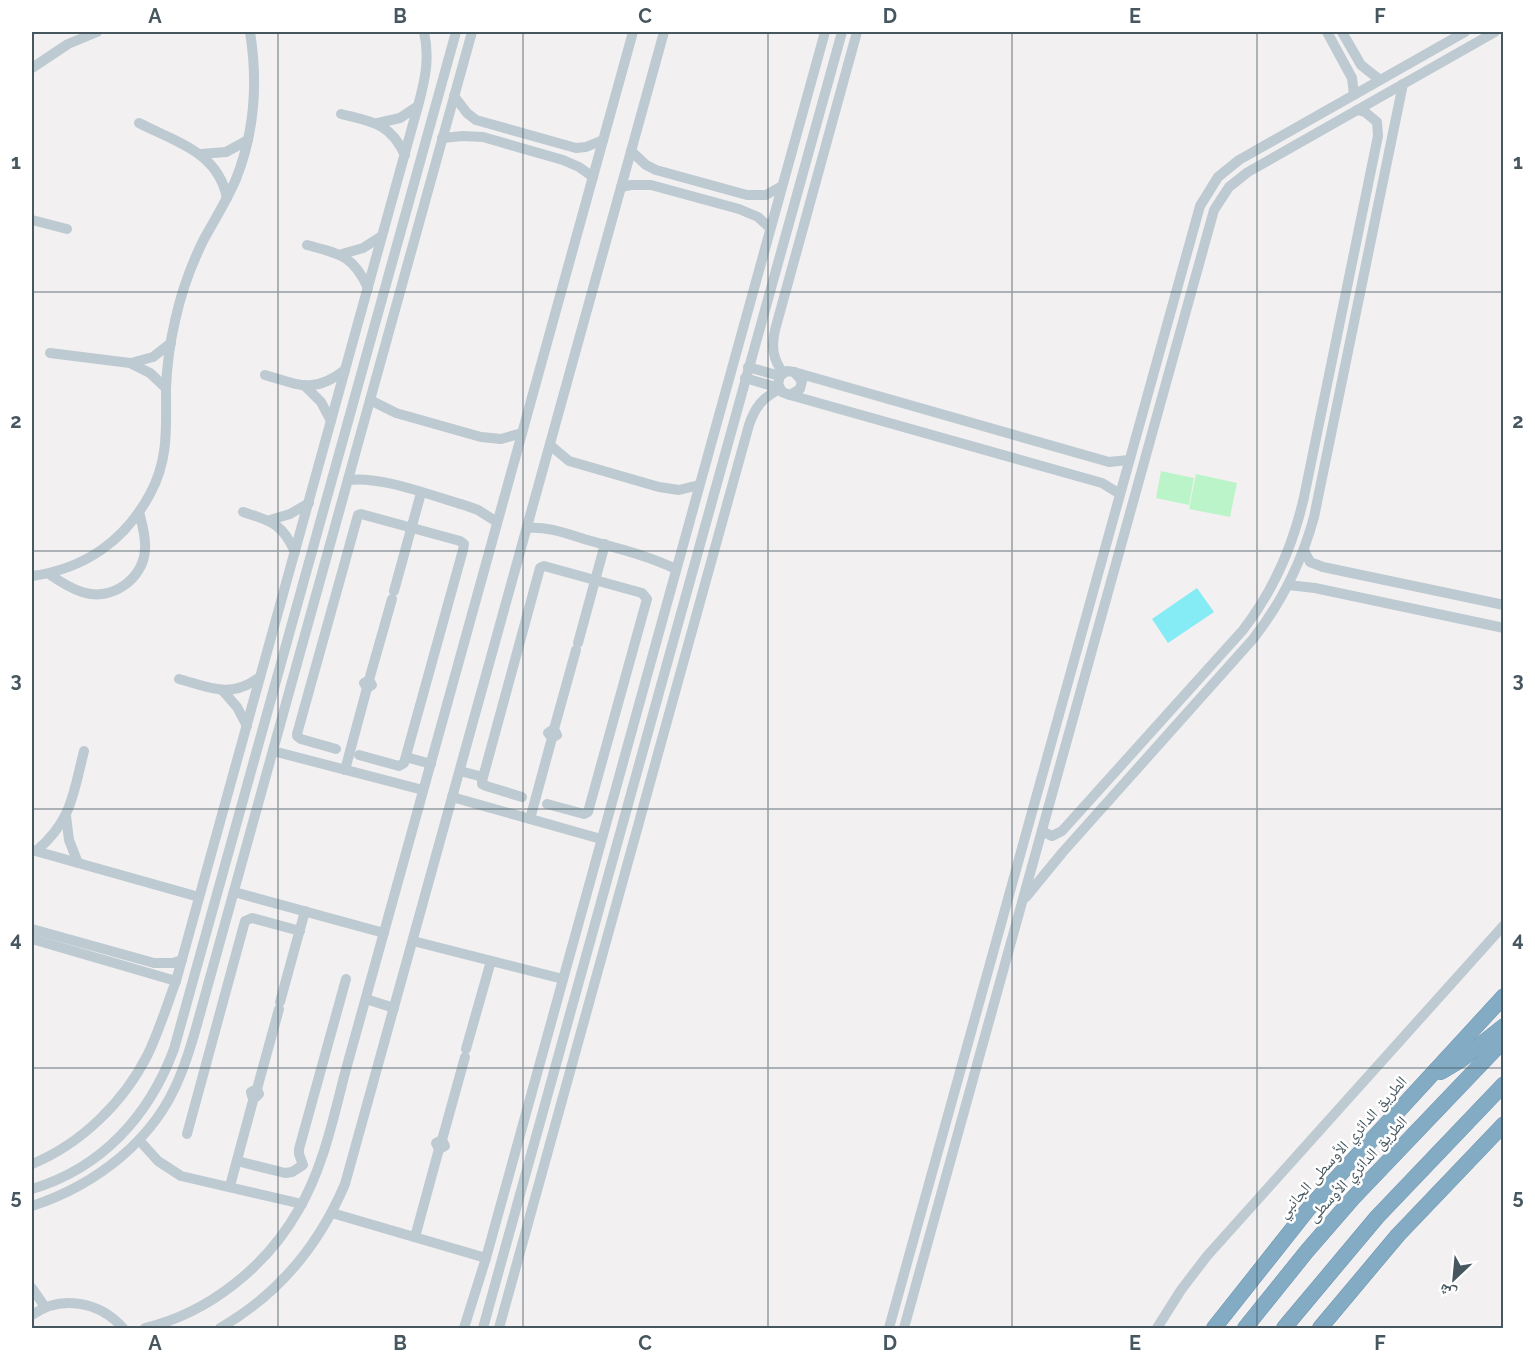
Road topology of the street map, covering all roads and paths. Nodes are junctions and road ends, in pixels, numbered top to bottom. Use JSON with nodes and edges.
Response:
{"nodes":[{"id":1,"x":97,"y":32,"type":"edge"},
{"id":2,"x":250,"y":32,"type":"edge"},
{"id":3,"x":424,"y":32,"type":"edge"},
{"id":4,"x":456,"y":32,"type":"edge"},
{"id":5,"x":472,"y":32,"type":"edge"},
{"id":6,"x":633,"y":32,"type":"edge"},
{"id":7,"x":664,"y":32,"type":"edge"},
{"id":8,"x":825,"y":32,"type":"edge"},
{"id":9,"x":842,"y":32,"type":"edge"},
{"id":10,"x":857,"y":32,"type":"edge"},
{"id":11,"x":1327,"y":32,"type":"edge"},
{"id":12,"x":1342,"y":32,"type":"edge"},
{"id":13,"x":1465,"y":32,"type":"edge"},
{"id":14,"x":1495,"y":32,"type":"edge"},
{"id":15,"x":1446,"y":42,"type":"junction"},
{"id":16,"x":1453,"y":55,"type":"junction"},
{"id":17,"x":32,"y":68,"type":"edge"},
{"id":18,"x":1380,"y":80,"type":"junction"},
{"id":19,"x":1403,"y":84,"type":"junction"},
{"id":20,"x":1354,"y":95,"type":"junction"},
{"id":21,"x":454,"y":96,"type":"junction"},
{"id":22,"x":418,"y":106,"type":"junction"},
{"id":23,"x":1357,"y":110,"type":"junction"},
{"id":24,"x":341,"y":114,"type":"dead end"},
{"id":25,"x":139,"y":123,"type":"dead end"},
{"id":26,"x":378,"y":123,"type":"junction"},
{"id":27,"x":442,"y":138,"type":"junction"},
{"id":28,"x":248,"y":140,"type":"junction"},
{"id":29,"x":603,"y":140,"type":"junction"},
{"id":30,"x":631,"y":151,"type":"junction"},
{"id":31,"x":201,"y":154,"type":"junction"},
{"id":32,"x":405,"y":155,"type":"junction"},
{"id":33,"x":420,"y":163,"type":"junction"},
{"id":34,"x":434,"y":167,"type":"junction"},
{"id":35,"x":593,"y":177,"type":"junction"},
{"id":36,"x":782,"y":186,"type":"junction"},
{"id":37,"x":621,"y":187,"type":"junction"},
{"id":38,"x":411,"y":196,"type":"junction"},
{"id":39,"x":227,"y":198,"type":"junction"},
{"id":40,"x":425,"y":200,"type":"junction"},
{"id":41,"x":1198,"y":214,"type":"junction"},
{"id":42,"x":1211,"y":218,"type":"junction"},
{"id":43,"x":32,"y":220,"type":"edge"},
{"id":44,"x":770,"y":228,"type":"junction"},
{"id":45,"x":67,"y":229,"type":"dead end"},
{"id":46,"x":382,"y":236,"type":"junction"},
{"id":47,"x":307,"y":245,"type":"dead end"},
{"id":48,"x":342,"y":254,"type":"junction"},
{"id":49,"x":368,"y":288,"type":"junction"},
{"id":50,"x":171,"y":343,"type":"junction"},
{"id":51,"x":50,"y":352,"type":"dead end"},
{"id":52,"x":130,"y":363,"type":"junction"},
{"id":53,"x":345,"y":370,"type":"junction"},
{"id":54,"x":747,"y":373,"type":"junction"},
{"id":55,"x":786,"y":373,"type":"junction"},
{"id":56,"x":265,"y":375,"type":"dead end"},
{"id":57,"x":305,"y":387,"type":"junction"},
{"id":58,"x":166,"y":388,"type":"junction"},
{"id":59,"x":783,"y":390,"type":"junction"},
{"id":60,"x":370,"y":400,"type":"junction"},
{"id":61,"x":331,"y":421,"type":"junction"},
{"id":62,"x":522,"y":433,"type":"junction"},
{"id":63,"x":550,"y":445,"type":"junction"},
{"id":64,"x":1129,"y":460,"type":"junction"},
{"id":65,"x":348,"y":480,"type":"junction"},
{"id":66,"x":699,"y":485,"type":"junction"},
{"id":67,"x":421,"y":493,"type":"junction"},
{"id":68,"x":1120,"y":494,"type":"junction"},
{"id":69,"x":309,"y":503,"type":"junction"},
{"id":70,"x":140,"y":512,"type":"junction"},
{"id":71,"x":243,"y":512,"type":"dead end"},
{"id":72,"x":338,"y":517,"type":"junction"},
{"id":73,"x":270,"y":520,"type":"junction"},
{"id":74,"x":356,"y":522,"type":"junction"},
{"id":75,"x":497,"y":522,"type":"junction"},
{"id":76,"x":411,"y":528,"type":"junction"},
{"id":77,"x":527,"y":528,"type":"junction"},
{"id":78,"x":604,"y":544,"type":"junction"},
{"id":79,"x":1304,"y":550,"type":"junction"},
{"id":80,"x":295,"y":552,"type":"junction"},
{"id":81,"x":676,"y":570,"type":"junction"},
{"id":82,"x":49,"y":574,"type":"junction"},
{"id":83,"x":32,"y":576,"type":"edge"},
{"id":84,"x":595,"y":580,"type":"junction"},
{"id":85,"x":1288,"y":585,"type":"junction"},
{"id":86,"x":1464,"y":597,"type":"junction"},
{"id":87,"x":646,"y":602,"type":"junction"},
{"id":88,"x":1503,"y":605,"type":"edge"},
{"id":89,"x":665,"y":608,"type":"junction"},
{"id":90,"x":680,"y":612,"type":"junction"},
{"id":91,"x":1503,"y":612,"type":"edge"},
{"id":92,"x":1460,"y":619,"type":"junction"},
{"id":93,"x":1085,"y":621,"type":"junction"},
{"id":94,"x":1099,"y":624,"type":"junction"},
{"id":95,"x":1503,"y":627,"type":"edge"},
{"id":96,"x":260,"y":678,"type":"junction"},
{"id":97,"x":179,"y":679,"type":"dead end"},
{"id":98,"x":223,"y":691,"type":"junction"},
{"id":99,"x":247,"y":726,"type":"junction"},
{"id":100,"x":336,"y":749,"type":"dead end"},
{"id":101,"x":84,"y":751,"type":"dead end"},
{"id":102,"x":273,"y":751,"type":"junction"},
{"id":103,"x":359,"y":755,"type":"dead end"},
{"id":104,"x":406,"y":757,"type":"junction"},
{"id":105,"x":430,"y":764,"type":"junction"},
{"id":106,"x":345,"y":770,"type":"junction"},
{"id":107,"x":460,"y":771,"type":"junction"},
{"id":108,"x":483,"y":777,"type":"junction"},
{"id":109,"x":423,"y":790,"type":"junction"},
{"id":110,"x":522,"y":797,"type":"dead end"},
{"id":111,"x":452,"y":798,"type":"junction"},
{"id":112,"x":547,"y":804,"type":"dead end"},
{"id":113,"x":66,"y":816,"type":"junction"},
{"id":114,"x":530,"y":819,"type":"junction"},
{"id":115,"x":1047,"y":833,"type":"junction"},
{"id":116,"x":601,"y":839,"type":"junction"},
{"id":117,"x":34,"y":850,"type":"edge"},
{"id":118,"x":1062,"y":853,"type":"junction"},
{"id":119,"x":78,"y":863,"type":"junction"},
{"id":120,"x":234,"y":892,"type":"junction"},
{"id":121,"x":199,"y":897,"type":"junction"},
{"id":122,"x":1020,"y":908,"type":"junction"},
{"id":123,"x":305,"y":911,"type":"junction"},
{"id":124,"x":580,"y":915,"type":"junction"},
{"id":125,"x":596,"y":919,"type":"junction"},
{"id":126,"x":1503,"y":925,"type":"edge"},
{"id":127,"x":32,"y":929,"type":"edge"},
{"id":128,"x":300,"y":931,"type":"junction"},
{"id":129,"x":384,"y":933,"type":"junction"},
{"id":130,"x":32,"y":939,"type":"edge"},
{"id":131,"x":413,"y":941,"type":"junction"},
{"id":132,"x":182,"y":960,"type":"junction"},
{"id":133,"x":491,"y":961,"type":"junction"},
{"id":134,"x":346,"y":979,"type":"dead end"},
{"id":135,"x":563,"y":979,"type":"junction"},
{"id":136,"x":176,"y":981,"type":"junction"},
{"id":137,"x":1503,"y":996,"type":"edge"},
{"id":138,"x":366,"y":999,"type":"junction"},
{"id":139,"x":186,"y":1006,"type":"junction"},
{"id":140,"x":394,"y":1008,"type":"junction"},
{"id":141,"x":201,"y":1010,"type":"junction"},
{"id":142,"x":1503,"y":1026,"type":"edge"},
{"id":143,"x":1503,"y":1040,"type":"edge"},
{"id":144,"x":968,"y":1042,"type":"junction"},
{"id":145,"x":982,"y":1046,"type":"junction"},
{"id":146,"x":1429,"y":1078,"type":"junction"},
{"id":147,"x":1503,"y":1084,"type":"edge"},
{"id":148,"x":1503,"y":1124,"type":"edge"},
{"id":149,"x":187,"y":1134,"type":"dead end"},
{"id":150,"x":139,"y":1140,"type":"junction"},
{"id":151,"x":237,"y":1161,"type":"junction"},
{"id":152,"x":32,"y":1164,"type":"edge"},
{"id":153,"x":230,"y":1186,"type":"junction"},
{"id":154,"x":32,"y":1189,"type":"edge"},
{"id":155,"x":302,"y":1204,"type":"junction"},
{"id":156,"x":32,"y":1206,"type":"edge"},
{"id":157,"x":332,"y":1213,"type":"junction"},
{"id":158,"x":415,"y":1237,"type":"junction"},
{"id":159,"x":489,"y":1247,"type":"junction"},
{"id":160,"x":505,"y":1251,"type":"junction"},
{"id":161,"x":486,"y":1258,"type":"junction"},
{"id":162,"x":32,"y":1288,"type":"edge"},
{"id":163,"x":45,"y":1307,"type":"junction"},
{"id":164,"x":32,"y":1315,"type":"edge"},
{"id":165,"x":123,"y":1329,"type":"edge"},
{"id":166,"x":145,"y":1329,"type":"edge"},
{"id":167,"x":220,"y":1329,"type":"edge"},
{"id":168,"x":464,"y":1329,"type":"edge"},
{"id":169,"x":483,"y":1329,"type":"edge"},
{"id":170,"x":499,"y":1329,"type":"edge"},
{"id":171,"x":889,"y":1329,"type":"edge"},
{"id":172,"x":904,"y":1329,"type":"edge"},
{"id":173,"x":1157,"y":1329,"type":"edge"},
{"id":174,"x":1214,"y":1329,"type":"edge"},
{"id":175,"x":1245,"y":1329,"type":"edge"},
{"id":176,"x":1284,"y":1329,"type":"edge"},
{"id":177,"x":1320,"y":1329,"type":"edge"}],
"edges":[{"from":1,"to":17,"type":"street"},
{"from":2,"to":28,"type":"street"},
{"from":3,"to":22,"type":"street"},
{"from":4,"to":33,"type":"street"},
{"from":5,"to":21,"type":"street"},
{"from":6,"to":29,"type":"street"},
{"from":7,"to":30,"type":"street"},
{"from":8,"to":36,"type":"street"},
{"from":9,"to":54,"type":"street"},
{"from":10,"to":55,"type":"street"},
{"from":11,"to":20,"type":"street"},
{"from":12,"to":18,"type":"street"},
{"from":13,"to":15,"type":"street"},
{"from":14,"to":16,"type":"street"},
{"from":15,"to":16,"type":"street"},
{"from":15,"to":18,"type":"street"},
{"from":16,"to":19,"type":"street"},
{"from":18,"to":20,"type":"street"},
{"from":19,"to":23,"type":"street"},
{"from":19,"to":79,"type":"street"},
{"from":20,"to":41,"type":"street"},
{"from":21,"to":27,"type":"street"},
{"from":21,"to":29,"type":"street"},
{"from":22,"to":26,"type":"street"},
{"from":22,"to":32,"type":"street"},
{"from":23,"to":42,"type":"street"},
{"from":23,"to":115,"type":"street"},
{"from":24,"to":26,"type":"street"},
{"from":25,"to":31,"type":"street"},
{"from":26,"to":32,"type":"street"},
{"from":27,"to":34,"type":"street"},
{"from":27,"to":35,"type":"street"},
{"from":28,"to":31,"type":"street"},
{"from":28,"to":39,"type":"street"},
{"from":29,"to":35,"type":"street"},
{"from":30,"to":36,"type":"street"},
{"from":30,"to":37,"type":"street"},
{"from":31,"to":39,"type":"street"},
{"from":32,"to":46,"type":"street"},
{"from":33,"to":34,"type":"street"},
{"from":33,"to":38,"type":"street"},
{"from":34,"to":40,"type":"street"},
{"from":35,"to":62,"type":"street"},
{"from":36,"to":44,"type":"street"},
{"from":37,"to":44,"type":"street"},
{"from":37,"to":63,"type":"street"},
{"from":38,"to":40,"type":"street"},
{"from":38,"to":139,"type":"street"},
{"from":39,"to":50,"type":"street"},
{"from":40,"to":60,"type":"street"},
{"from":41,"to":42,"type":"street"},
{"from":41,"to":64,"type":"street"},
{"from":42,"to":94,"type":"street"},
{"from":43,"to":45,"type":"street"},
{"from":44,"to":66,"type":"street"},
{"from":46,"to":48,"type":"street"},
{"from":46,"to":49,"type":"street"},
{"from":47,"to":48,"type":"street"},
{"from":48,"to":49,"type":"street"},
{"from":49,"to":53,"type":"street"},
{"from":50,"to":52,"type":"street"},
{"from":50,"to":58,"type":"street"},
{"from":51,"to":52,"type":"street"},
{"from":52,"to":58,"type":"street"},
{"from":53,"to":57,"type":"street"},
{"from":53,"to":61,"type":"street"},
{"from":54,"to":55,"type":"street"},
{"from":54,"to":59,"type":"street"},
{"from":54,"to":90,"type":"street"},
{"from":55,"to":59,"type":"street"},
{"from":55,"to":59,"type":"street"},
{"from":55,"to":64,"type":"street"},
{"from":56,"to":57,"type":"street"},
{"from":57,"to":61,"type":"street"},
{"from":58,"to":70,"type":"street"},
{"from":59,"to":68,"type":"street"},
{"from":59,"to":170,"type":"street"},
{"from":60,"to":62,"type":"street"},
{"from":60,"to":65,"type":"street"},
{"from":61,"to":69,"type":"street"},
{"from":62,"to":75,"type":"street"},
{"from":63,"to":66,"type":"street"},
{"from":63,"to":77,"type":"street"},
{"from":64,"to":68,"type":"street"},
{"from":65,"to":67,"type":"street"},
{"from":65,"to":72,"type":"street"},
{"from":66,"to":81,"type":"street"},
{"from":67,"to":75,"type":"street"},
{"from":67,"to":76,"type":"street"},
{"from":68,"to":93,"type":"street"},
{"from":69,"to":73,"type":"street"},
{"from":69,"to":80,"type":"street"},
{"from":70,"to":82,"type":"street"},
{"from":70,"to":82,"type":"street"},
{"from":71,"to":73,"type":"street"},
{"from":72,"to":74,"type":"street"},
{"from":72,"to":102,"type":"street"},
{"from":73,"to":80,"type":"street"},
{"from":74,"to":76,"type":"street"},
{"from":74,"to":100,"type":"street"},
{"from":75,"to":105,"type":"street"},
{"from":76,"to":104,"type":"street"},
{"from":76,"to":106,"type":"street"},
{"from":77,"to":78,"type":"street"},
{"from":77,"to":107,"type":"street"},
{"from":78,"to":81,"type":"street"},
{"from":78,"to":84,"type":"street"},
{"from":79,"to":85,"type":"street"},
{"from":79,"to":86,"type":"street"},
{"from":80,"to":96,"type":"street"},
{"from":81,"to":89,"type":"street"},
{"from":82,"to":83,"type":"street"},
{"from":84,"to":87,"type":"street"},
{"from":84,"to":108,"type":"street"},
{"from":84,"to":114,"type":"street"},
{"from":85,"to":92,"type":"street"},
{"from":85,"to":118,"type":"street"},
{"from":86,"to":88,"type":"street"},
{"from":86,"to":92,"type":"street"},
{"from":87,"to":89,"type":"street"},
{"from":87,"to":112,"type":"street"},
{"from":89,"to":90,"type":"street"},
{"from":89,"to":116,"type":"street"},
{"from":90,"to":125,"type":"street"},
{"from":91,"to":95,"type":"street"},
{"from":92,"to":95,"type":"street"},
{"from":93,"to":94,"type":"street"},
{"from":93,"to":144,"type":"street"},
{"from":94,"to":115,"type":"street"},
{"from":96,"to":98,"type":"street"},
{"from":96,"to":99,"type":"street"},
{"from":97,"to":98,"type":"street"},
{"from":98,"to":99,"type":"street"},
{"from":99,"to":121,"type":"street"},
{"from":101,"to":113,"type":"street"},
{"from":102,"to":106,"type":"street"},
{"from":102,"to":120,"type":"street"},
{"from":103,"to":104,"type":"street"},
{"from":104,"to":105,"type":"street"},
{"from":105,"to":109,"type":"street"},
{"from":106,"to":109,"type":"street"},
{"from":107,"to":108,"type":"street"},
{"from":107,"to":111,"type":"street"},
{"from":108,"to":110,"type":"street"},
{"from":109,"to":129,"type":"street"},
{"from":111,"to":114,"type":"street"},
{"from":111,"to":131,"type":"street"},
{"from":113,"to":117,"type":"street"},
{"from":113,"to":119,"type":"street"},
{"from":114,"to":116,"type":"street"},
{"from":115,"to":118,"type":"street"},
{"from":115,"to":122,"type":"street"},
{"from":116,"to":124,"type":"street"},
{"from":117,"to":119,"type":"street"},
{"from":118,"to":122,"type":"street"},
{"from":119,"to":121,"type":"street"},
{"from":120,"to":123,"type":"street"},
{"from":120,"to":141,"type":"street"},
{"from":121,"to":132,"type":"street"},
{"from":122,"to":145,"type":"street"},
{"from":123,"to":128,"type":"street"},
{"from":123,"to":129,"type":"street"},
{"from":124,"to":125,"type":"street"},
{"from":124,"to":135,"type":"street"},
{"from":125,"to":160,"type":"street"},
{"from":126,"to":173,"type":"street"},
{"from":127,"to":132,"type":"street"},
{"from":128,"to":149,"type":"street"},
{"from":128,"to":151,"type":"street"},
{"from":129,"to":138,"type":"street"},
{"from":130,"to":136,"type":"street"},
{"from":131,"to":133,"type":"street"},
{"from":131,"to":140,"type":"street"},
{"from":132,"to":136,"type":"street"},
{"from":133,"to":135,"type":"street"},
{"from":133,"to":158,"type":"street"},
{"from":134,"to":151,"type":"street"},
{"from":135,"to":159,"type":"street"},
{"from":136,"to":152,"type":"street"},
{"from":137,"to":146,"type":"highway","name":"الطريق الدائري الأوسطى الجانبي"},
{"from":138,"to":140,"type":"street"},
{"from":138,"to":155,"type":"street"},
{"from":139,"to":141,"type":"street"},
{"from":139,"to":154,"type":"street"},
{"from":140,"to":157,"type":"street"},
{"from":141,"to":150,"type":"street"},
{"from":142,"to":146,"type":"highway"},
{"from":143,"to":175,"type":"highway","name":"الطريق الدائري الأوسطى"},
{"from":144,"to":145,"type":"street"},
{"from":144,"to":171,"type":"street"},
{"from":145,"to":172,"type":"street"},
{"from":146,"to":174,"type":"highway","name":"الطريق الدائري الأوسطى الجانبي"},
{"from":147,"to":176,"type":"highway"},
{"from":148,"to":177,"type":"highway"},
{"from":150,"to":153,"type":"street"},
{"from":150,"to":156,"type":"street"},
{"from":151,"to":153,"type":"street"},
{"from":153,"to":155,"type":"street"},
{"from":155,"to":166,"type":"street"},
{"from":157,"to":158,"type":"street"},
{"from":157,"to":167,"type":"street"},
{"from":158,"to":161,"type":"street"},
{"from":159,"to":160,"type":"street"},
{"from":159,"to":161,"type":"street"},
{"from":160,"to":169,"type":"street"},
{"from":161,"to":168,"type":"street"},
{"from":162,"to":163,"type":"street"},
{"from":163,"to":164,"type":"street"},
{"from":163,"to":165,"type":"street"}]}
